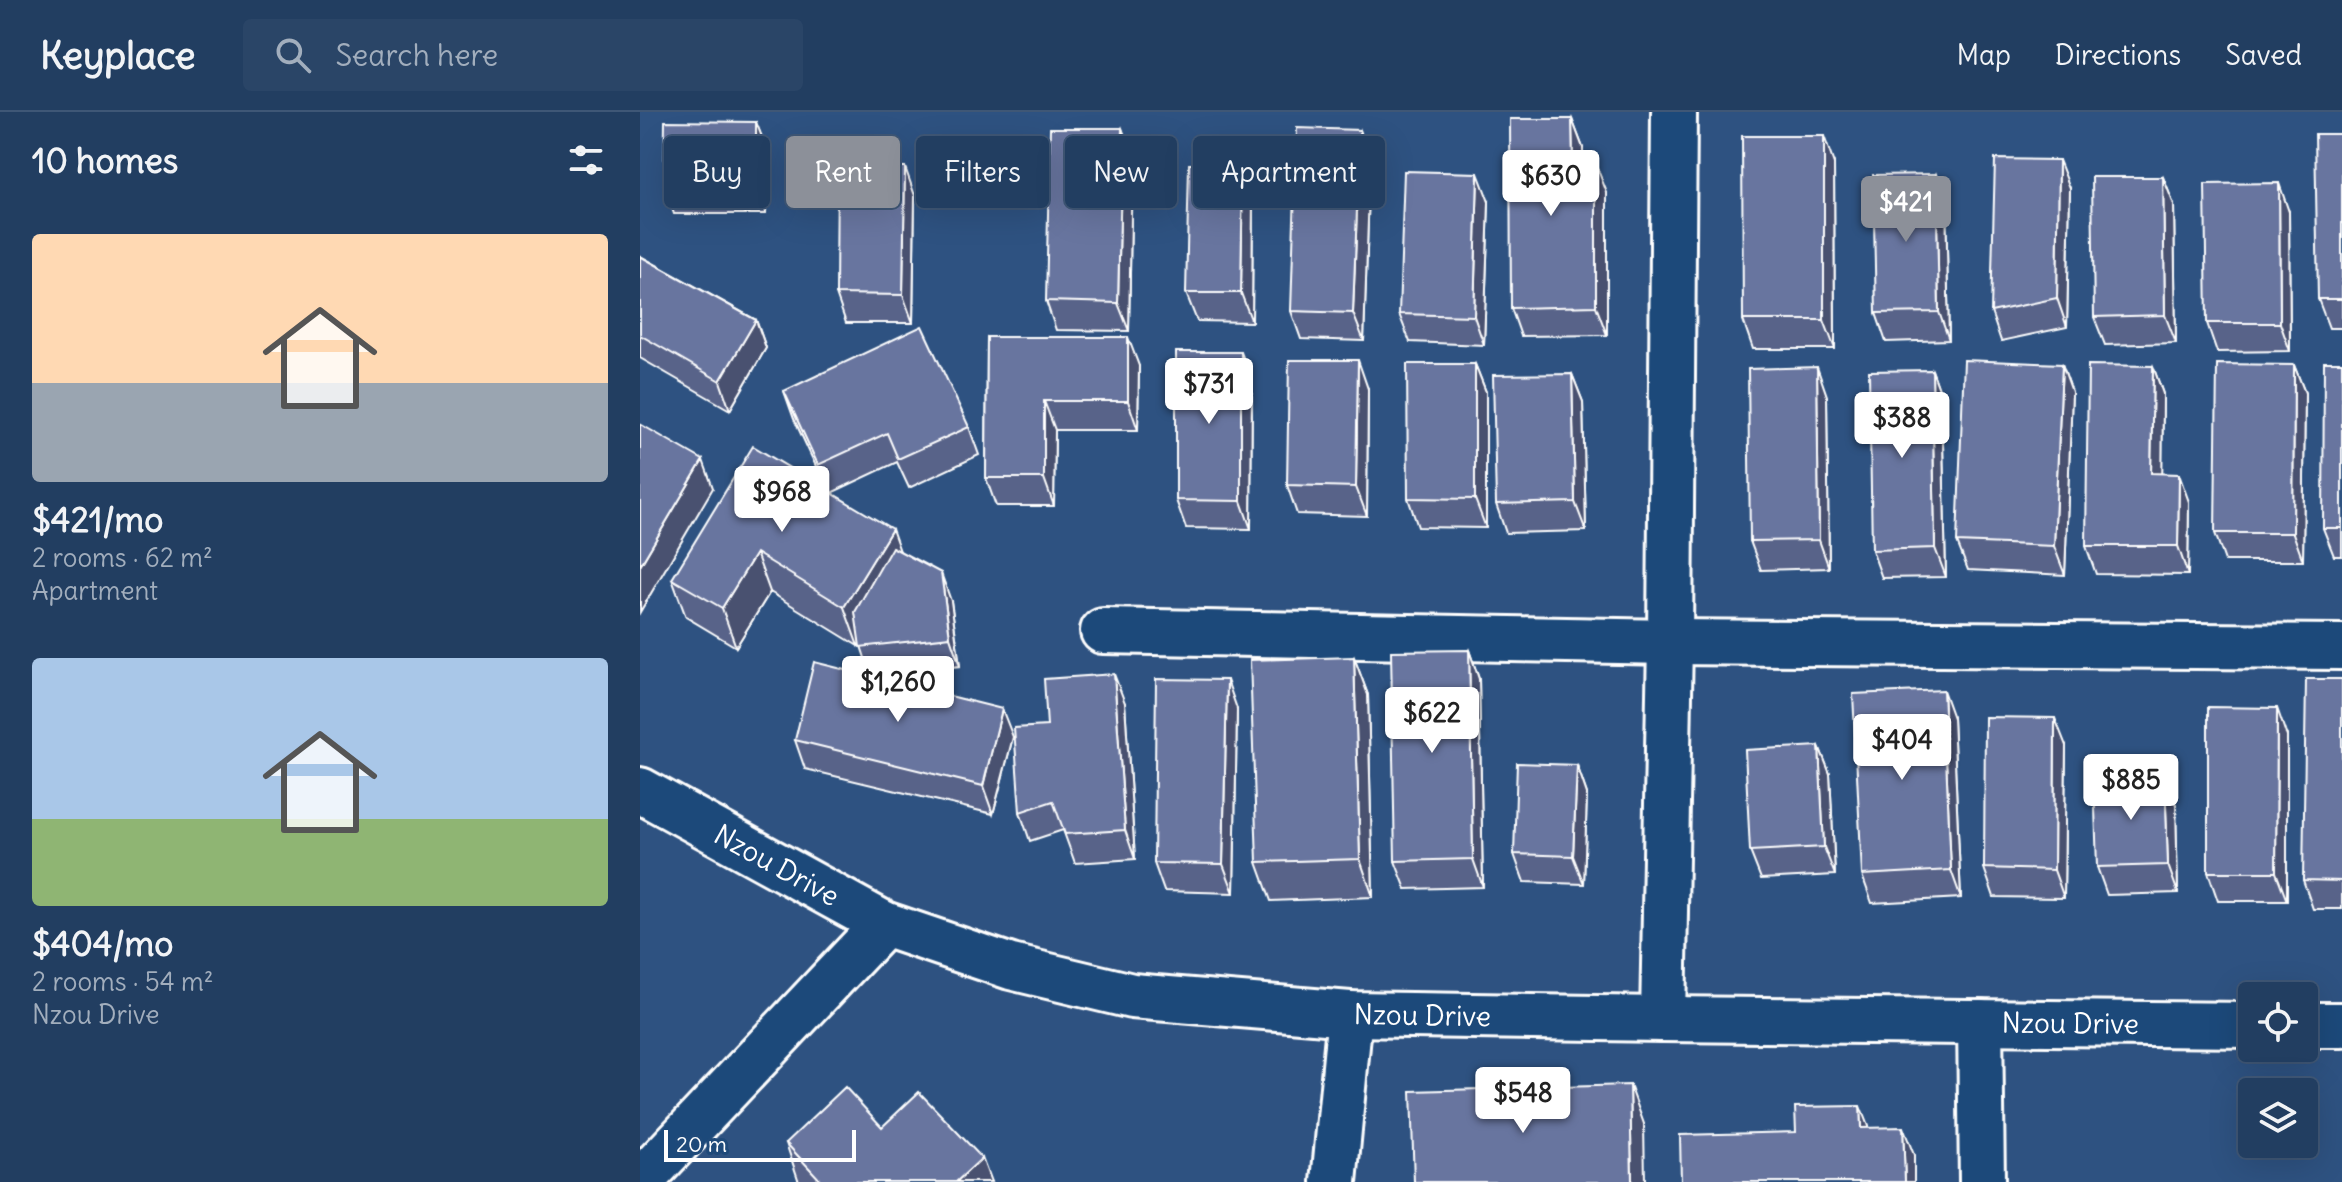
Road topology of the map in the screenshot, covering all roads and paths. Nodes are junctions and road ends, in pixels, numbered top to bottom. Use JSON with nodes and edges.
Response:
{"nodes":[{"id":1,"x":1674,"y":112,"type":"edge"},
{"id":2,"x":1103,"y":631,"type":"dead end"},
{"id":3,"x":1670,"y":642,"type":"junction"},
{"id":4,"x":2342,"y":647,"type":"edge"},
{"id":5,"x":640,"y":790,"type":"edge"},
{"id":6,"x":884,"y":924,"type":"junction"},
{"id":7,"x":1350,"y":1014,"type":"junction"},
{"id":8,"x":1663,"y":1019,"type":"junction"},
{"id":9,"x":1980,"y":1022,"type":"junction"},
{"id":10,"x":2238,"y":1025,"type":"edge"},
{"id":11,"x":2318,"y":1025,"type":"edge"},
{"id":12,"x":2342,"y":1025,"type":"edge"},
{"id":13,"x":640,"y":1182,"type":"edge"},
{"id":14,"x":1334,"y":1182,"type":"edge"},
{"id":15,"x":1982,"y":1182,"type":"edge"}],
"edges":[{"from":1,"to":3,"type":"street"},
{"from":2,"to":3,"type":"street"},
{"from":3,"to":4,"type":"street"},
{"from":3,"to":8,"type":"street"},
{"from":5,"to":6,"type":"street","name":"Nzou Drive"},
{"from":6,"to":7,"type":"street","name":"Nzou Drive"},
{"from":6,"to":13,"type":"street"},
{"from":7,"to":8,"type":"street","name":"Nzou Drive"},
{"from":7,"to":14,"type":"street"},
{"from":8,"to":9,"type":"street","name":"Nzou Drive"},
{"from":9,"to":10,"type":"street","name":"Nzou Drive"},
{"from":9,"to":15,"type":"street"},
{"from":11,"to":12,"type":"street"}]}
